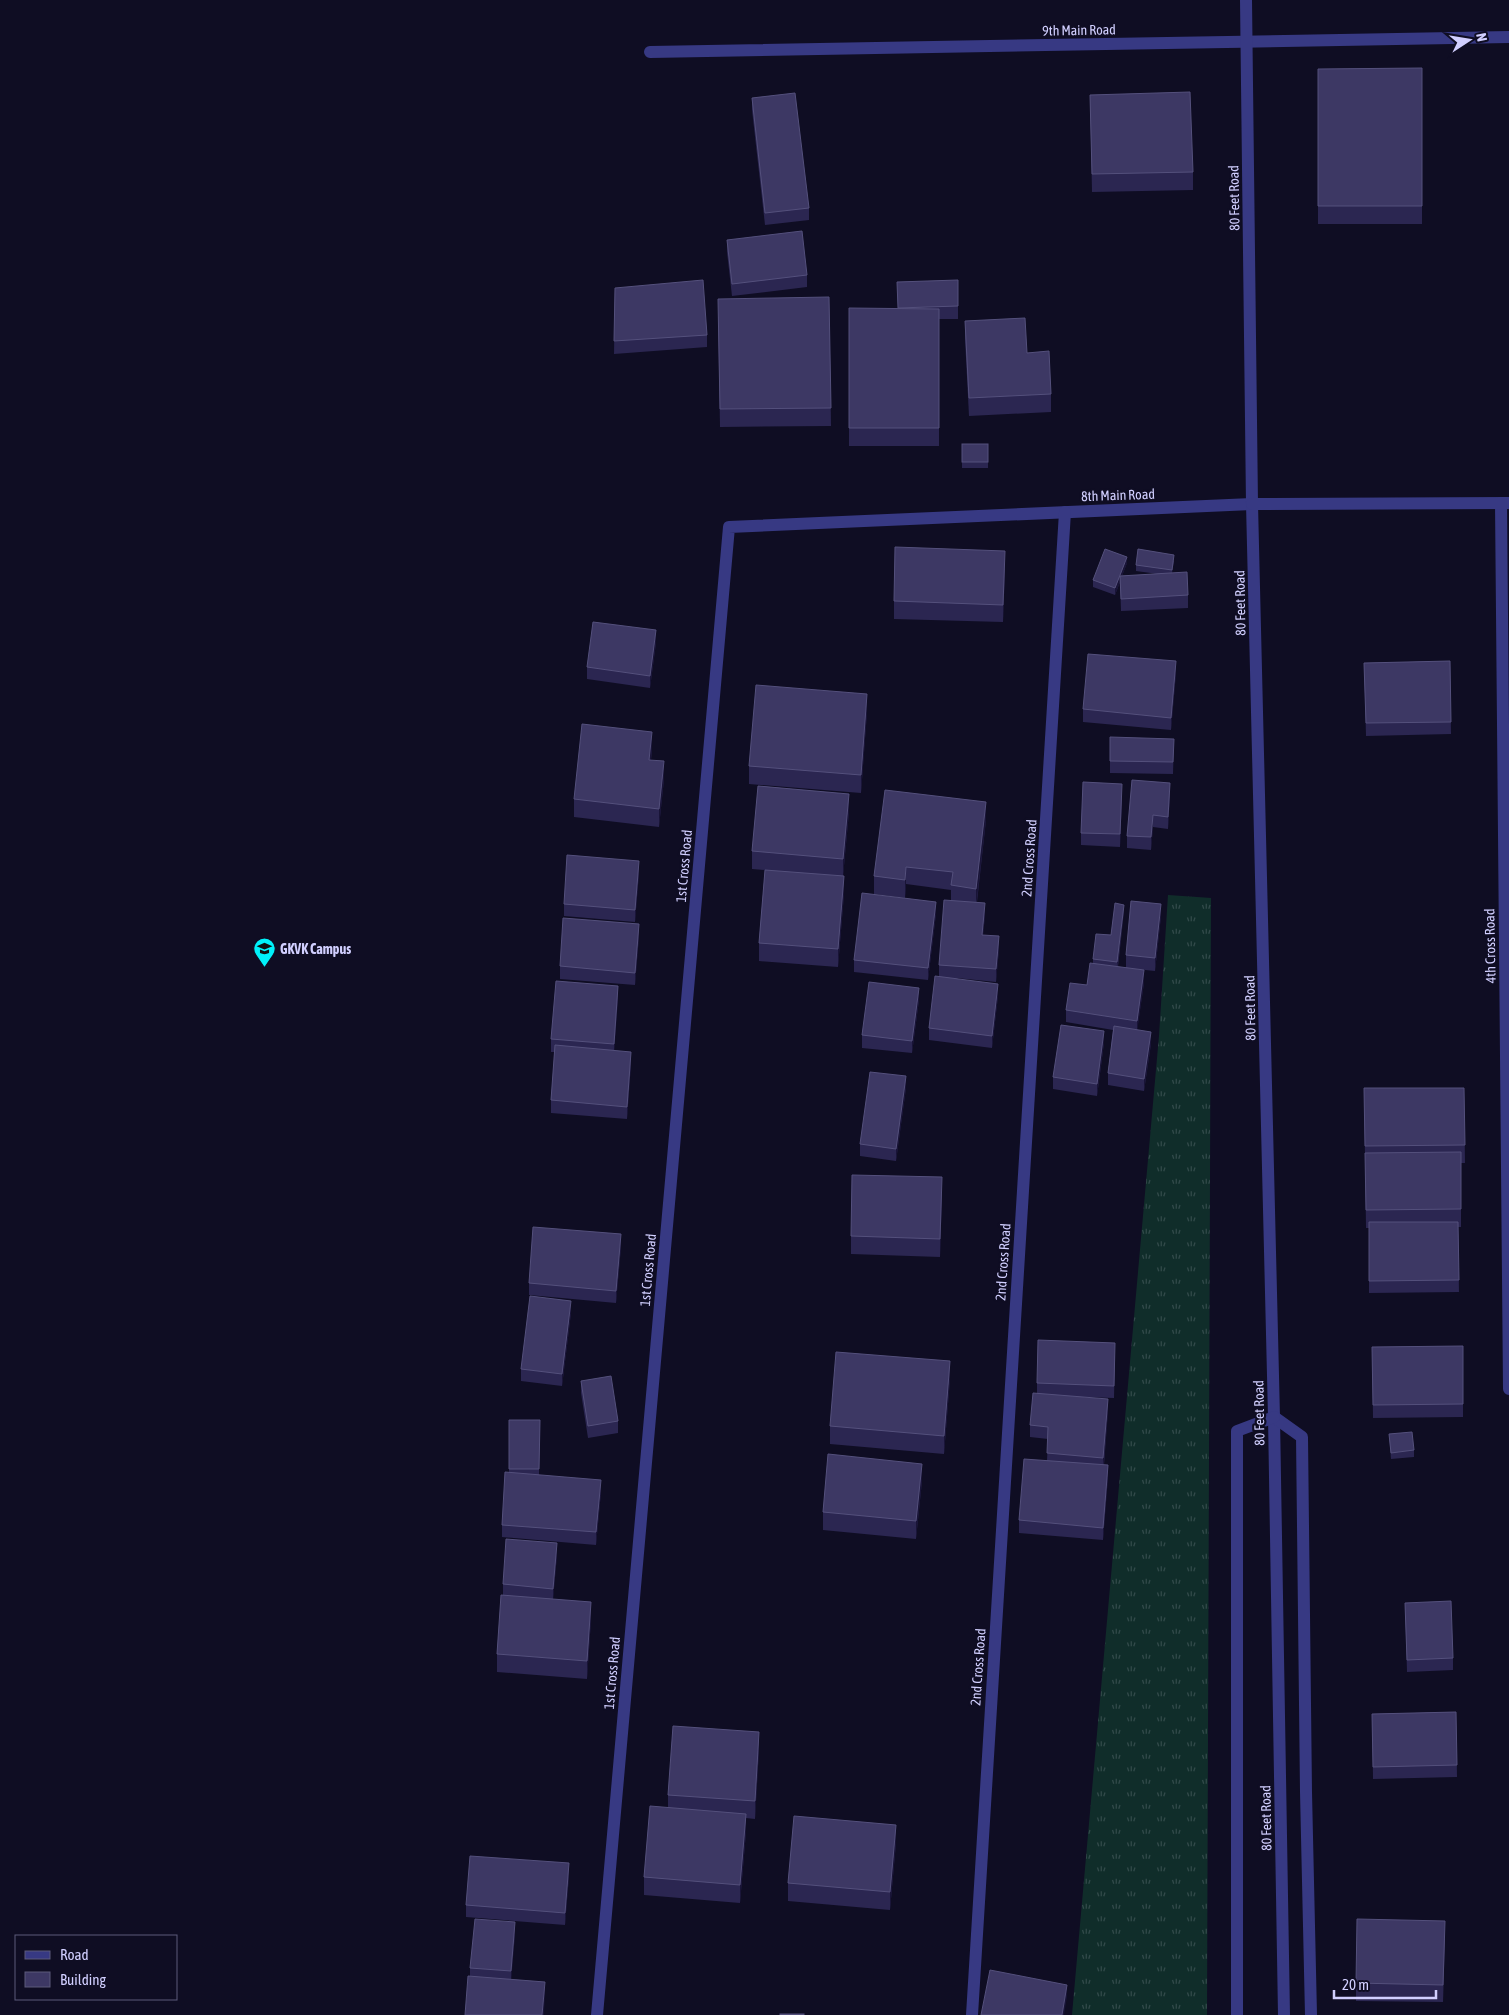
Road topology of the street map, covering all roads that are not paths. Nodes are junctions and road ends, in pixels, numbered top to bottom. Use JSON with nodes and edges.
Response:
{"nodes":[{"id":1,"x":1246,"y":0,"type":"edge"},
{"id":2,"x":1509,"y":37,"type":"edge"},
{"id":3,"x":1247,"y":42,"type":"junction"},
{"id":4,"x":650,"y":52,"type":"dead end"},
{"id":5,"x":1505,"y":503,"type":"edge"},
{"id":6,"x":1252,"y":504,"type":"junction"},
{"id":7,"x":1065,"y":512,"type":"junction"},
{"id":8,"x":729,"y":527,"type":"joint"},
{"id":9,"x":1506,"y":752,"type":"edge"},
{"id":10,"x":1509,"y":1389,"type":"edge"},
{"id":11,"x":1274,"y":1417,"type":"junction"},
{"id":12,"x":597,"y":2015,"type":"edge"},
{"id":13,"x":972,"y":2015,"type":"edge"},
{"id":14,"x":1238,"y":2015,"type":"edge"},
{"id":15,"x":1284,"y":2015,"type":"edge"},
{"id":16,"x":1311,"y":2015,"type":"edge"}],
"edges":[{"from":1,"to":3,"type":"street","name":"80 Feet Road"},
{"from":2,"to":3,"type":"street","name":"9th Main Road"},
{"from":3,"to":4,"type":"street","name":"9th Main Road"},
{"from":3,"to":6,"type":"street","name":"80 Feet Road"},
{"from":5,"to":6,"type":"street","name":"8th Main Road"},
{"from":5,"to":9,"type":"street","name":"4th Cross Road"},
{"from":6,"to":7,"type":"street","name":"8th Main Road"},
{"from":6,"to":11,"type":"street","name":"80 Feet Road"},
{"from":7,"to":8,"type":"street","name":"8th Main Road"},
{"from":7,"to":13,"type":"street","name":"2nd Cross Road"},
{"from":8,"to":12,"type":"street","name":"1st Cross Road"},
{"from":9,"to":10,"type":"street","name":"4th Cross Road"},
{"from":11,"to":14,"type":"street"},
{"from":11,"to":15,"type":"street","name":"80 Feet Road"},
{"from":11,"to":16,"type":"street"}]}
